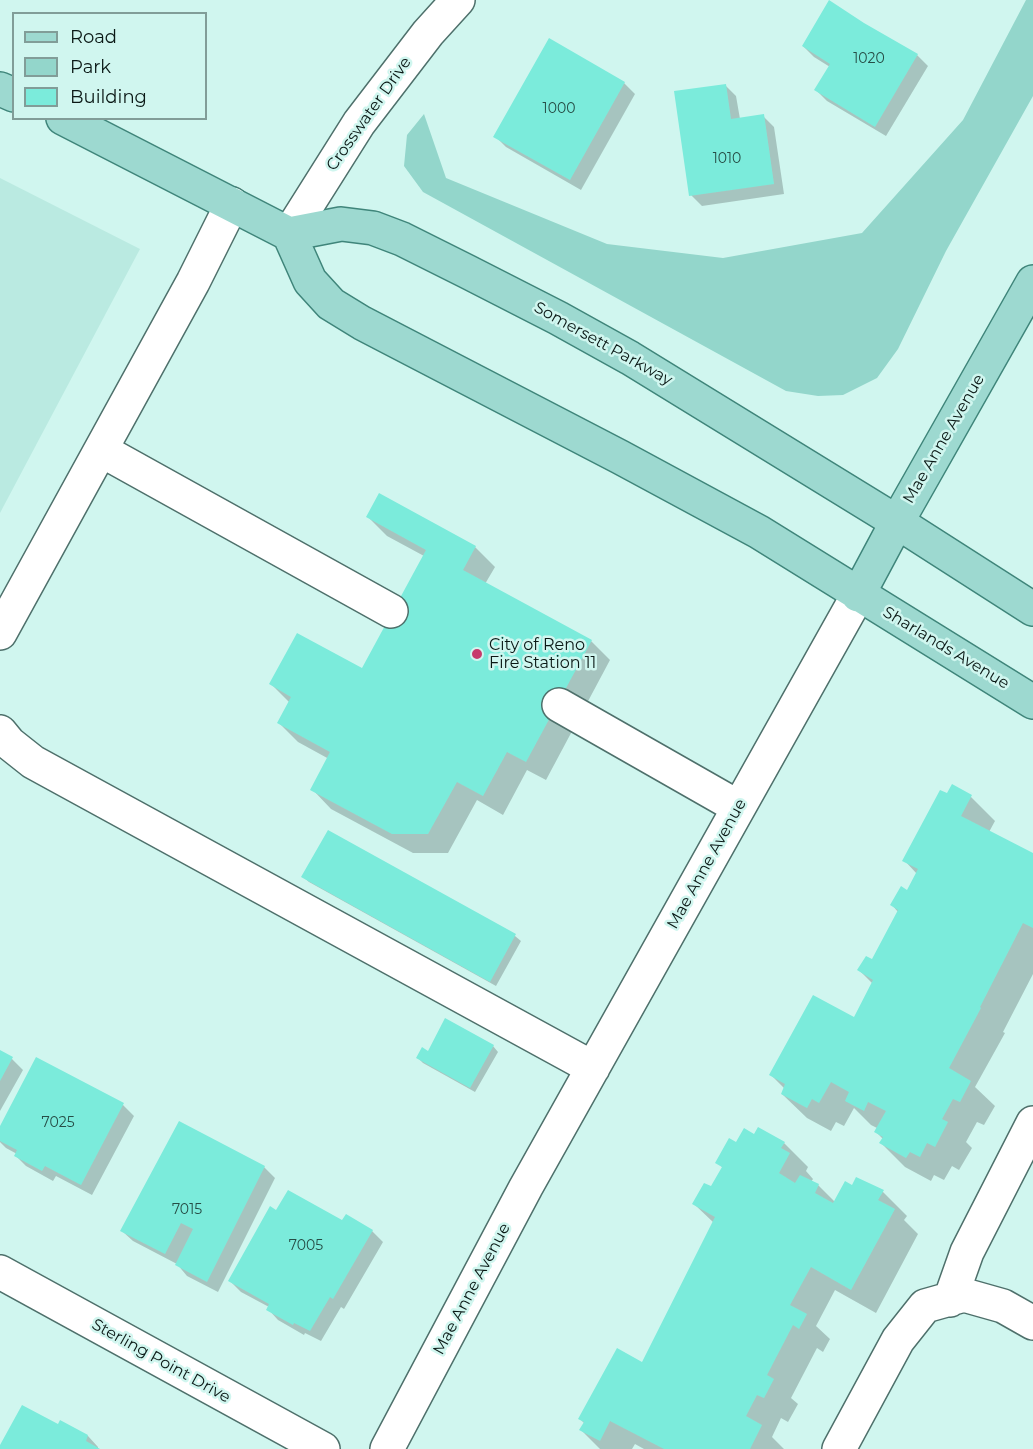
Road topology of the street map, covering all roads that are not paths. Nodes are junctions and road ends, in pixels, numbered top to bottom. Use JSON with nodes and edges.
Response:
{"nodes":[{"id":1,"x":458,"y":0,"type":"edge"},
{"id":2,"x":67,"y":120,"type":"edge"},
{"id":3,"x":232,"y":204,"type":"junction"},
{"id":4,"x":289,"y":234,"type":"junction"},
{"id":5,"x":1033,"y":282,"type":"edge"},
{"id":6,"x":101,"y":450,"type":"junction"},
{"id":7,"x":897,"y":522,"type":"junction"},
{"id":8,"x":858,"y":595,"type":"junction"},
{"id":9,"x":1033,"y":609,"type":"edge"},
{"id":10,"x":391,"y":611,"type":"dead end"},
{"id":11,"x":0,"y":633,"type":"edge"},
{"id":12,"x":1033,"y":702,"type":"edge"},
{"id":13,"x":559,"y":705,"type":"dead end"},
{"id":14,"x":0,"y":732,"type":"edge"},
{"id":15,"x":738,"y":807,"type":"junction"},
{"id":16,"x":593,"y":1068,"type":"junction"},
{"id":17,"x":1033,"y":1123,"type":"edge"},
{"id":18,"x":0,"y":1272,"type":"edge"},
{"id":19,"x":957,"y":1297,"type":"junction"},
{"id":20,"x":1033,"y":1323,"type":"edge"},
{"id":21,"x":323,"y":1449,"type":"edge"},
{"id":22,"x":387,"y":1449,"type":"edge"},
{"id":23,"x":839,"y":1449,"type":"edge"}],
"edges":[{"from":1,"to":4,"type":"street","name":"Crosswater Drive"},
{"from":2,"to":3,"type":"main road"},
{"from":3,"to":4,"type":"main road"},
{"from":3,"to":6,"type":"street"},
{"from":4,"to":7,"type":"main road","name":"Somersett Parkway"},
{"from":4,"to":8,"type":"main road"},
{"from":5,"to":7,"type":"main road","name":"Mae Anne Avenue"},
{"from":6,"to":10,"type":"street"},
{"from":6,"to":11,"type":"street"},
{"from":7,"to":8,"type":"main road","name":"Mae Anne Avenue"},
{"from":7,"to":9,"type":"main road"},
{"from":8,"to":12,"type":"main road","name":"Sharlands Avenue"},
{"from":8,"to":15,"type":"street","name":"Mae Anne Avenue"},
{"from":13,"to":15,"type":"street"},
{"from":14,"to":16,"type":"street"},
{"from":15,"to":16,"type":"street","name":"Mae Anne Avenue"},
{"from":16,"to":22,"type":"street","name":"Mae Anne Avenue"},
{"from":17,"to":19,"type":"street"},
{"from":18,"to":21,"type":"street","name":"Sterling Point Drive"},
{"from":19,"to":20,"type":"street"},
{"from":19,"to":23,"type":"street"}]}
